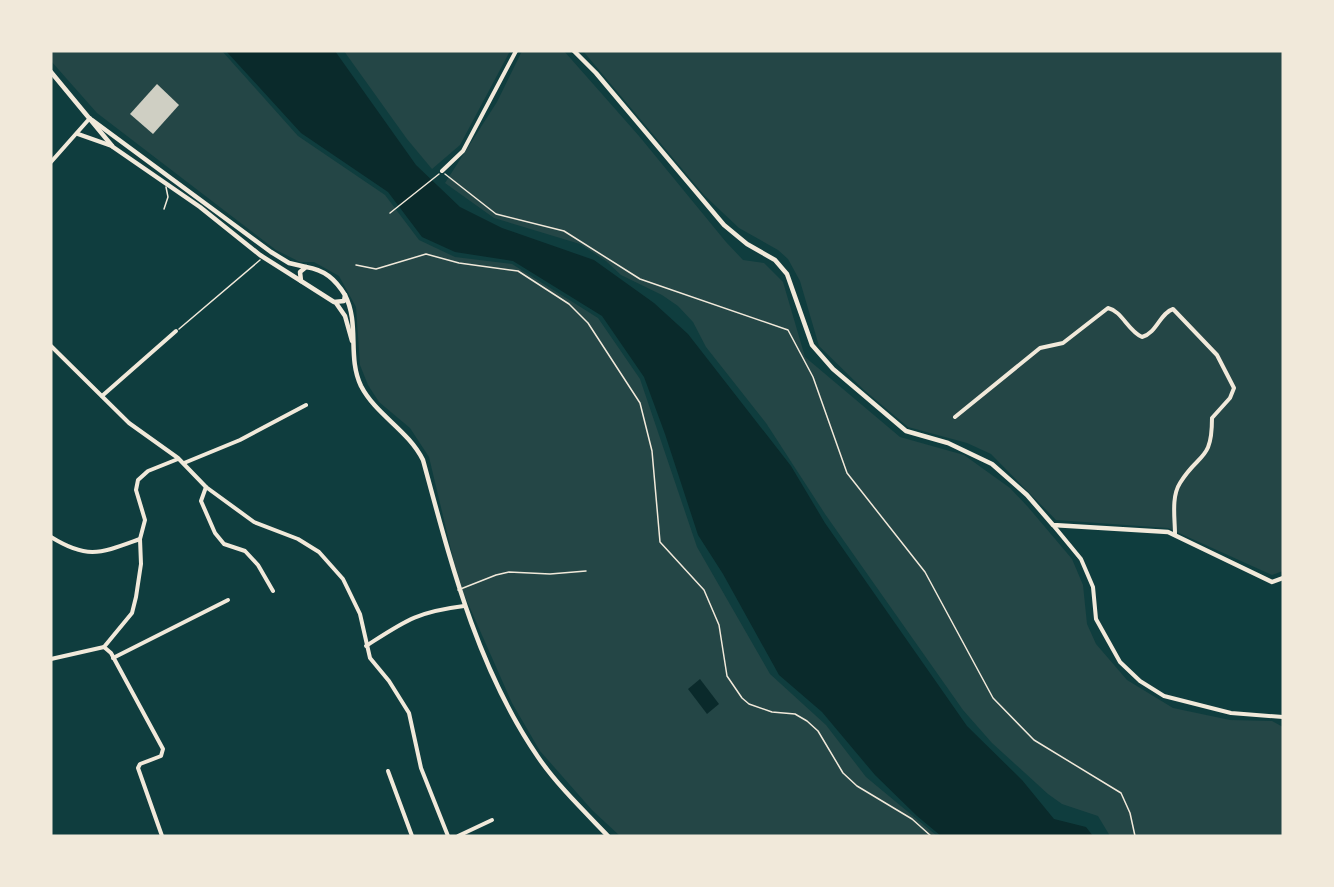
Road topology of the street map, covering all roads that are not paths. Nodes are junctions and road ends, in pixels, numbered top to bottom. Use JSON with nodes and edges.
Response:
{"nodes":[{"id":1,"x":516,"y":51,"type":"edge"},
{"id":2,"x":574,"y":51,"type":"edge"},
{"id":3,"x":51,"y":72,"type":"edge"},
{"id":4,"x":90,"y":118,"type":"junction"},
{"id":5,"x":78,"y":134,"type":"junction"},
{"id":6,"x":114,"y":134,"type":"junction"},
{"id":7,"x":107,"y":141,"type":"junction"},
{"id":8,"x":113,"y":147,"type":"junction"},
{"id":9,"x":51,"y":162,"type":"edge"},
{"id":10,"x":442,"y":171,"type":"road end"},
{"id":11,"x":165,"y":183,"type":"junction"},
{"id":12,"x":164,"y":209,"type":"dead end"},
{"id":13,"x":289,"y":263,"type":"junction"},
{"id":14,"x":306,"y":267,"type":"junction"},
{"id":15,"x":284,"y":271,"type":"junction"},
{"id":16,"x":301,"y":281,"type":"junction"},
{"id":17,"x":345,"y":295,"type":"junction"},
{"id":18,"x":336,"y":303,"type":"junction"},
{"id":19,"x":176,"y":331,"type":"road end"},
{"id":20,"x":51,"y":346,"type":"edge"},
{"id":21,"x":354,"y":349,"type":"junction"},
{"id":22,"x":102,"y":396,"type":"junction"},
{"id":23,"x":306,"y":405,"type":"dead end"},
{"id":24,"x":954,"y":417,"type":"dead end"},
{"id":25,"x":178,"y":458,"type":"junction"},
{"id":26,"x":184,"y":464,"type":"junction"},
{"id":27,"x":206,"y":487,"type":"junction"},
{"id":28,"x":1053,"y":525,"type":"junction"},
{"id":29,"x":1175,"y":534,"type":"junction"},
{"id":30,"x":51,"y":537,"type":"edge"},
{"id":31,"x":140,"y":539,"type":"junction"},
{"id":32,"x":586,"y":571,"type":"dead end"},
{"id":33,"x":1283,"y":578,"type":"edge"},
{"id":34,"x":458,"y":590,"type":"junction"},
{"id":35,"x":273,"y":591,"type":"dead end"},
{"id":36,"x":228,"y":600,"type":"dead end"},
{"id":37,"x":464,"y":606,"type":"junction"},
{"id":38,"x":366,"y":646,"type":"junction"},
{"id":39,"x":104,"y":647,"type":"junction"},
{"id":40,"x":113,"y":658,"type":"junction"},
{"id":41,"x":51,"y":659,"type":"edge"},
{"id":42,"x":1283,"y":717,"type":"edge"},
{"id":43,"x":388,"y":771,"type":"dead end"},
{"id":44,"x":492,"y":820,"type":"dead end"},
{"id":45,"x":162,"y":836,"type":"edge"},
{"id":46,"x":412,"y":836,"type":"edge"},
{"id":47,"x":448,"y":836,"type":"edge"},
{"id":48,"x":458,"y":836,"type":"edge"},
{"id":49,"x":608,"y":836,"type":"edge"}],
"edges":[{"from":1,"to":10,"type":"street"},
{"from":2,"to":28,"type":"street"},
{"from":3,"to":4,"type":"street"},
{"from":4,"to":5,"type":"street"},
{"from":4,"to":6,"type":"street"},
{"from":4,"to":7,"type":"street"},
{"from":5,"to":8,"type":"street"},
{"from":5,"to":9,"type":"street"},
{"from":6,"to":7,"type":"street"},
{"from":6,"to":13,"type":"street"},
{"from":7,"to":8,"type":"street"},
{"from":8,"to":11,"type":"street"},
{"from":11,"to":12,"type":"lane"},
{"from":11,"to":15,"type":"street"},
{"from":13,"to":14,"type":"street"},
{"from":13,"to":15,"type":"street"},
{"from":14,"to":16,"type":"street"},
{"from":14,"to":17,"type":"street"},
{"from":15,"to":16,"type":"street"},
{"from":16,"to":18,"type":"street"},
{"from":17,"to":18,"type":"street"},
{"from":17,"to":21,"type":"street"},
{"from":18,"to":21,"type":"street"},
{"from":19,"to":22,"type":"street"},
{"from":20,"to":22,"type":"street"},
{"from":21,"to":34,"type":"street"},
{"from":22,"to":25,"type":"street"},
{"from":23,"to":26,"type":"street"},
{"from":24,"to":29,"type":"street"},
{"from":25,"to":26,"type":"street"},
{"from":25,"to":31,"type":"street"},
{"from":26,"to":27,"type":"street"},
{"from":27,"to":35,"type":"street"},
{"from":27,"to":38,"type":"street"},
{"from":28,"to":29,"type":"street"},
{"from":28,"to":42,"type":"street"},
{"from":29,"to":33,"type":"street"},
{"from":30,"to":31,"type":"street"},
{"from":31,"to":39,"type":"street"},
{"from":32,"to":34,"type":"lane"},
{"from":34,"to":37,"type":"street"},
{"from":36,"to":40,"type":"street"},
{"from":37,"to":38,"type":"street"},
{"from":37,"to":49,"type":"street"},
{"from":38,"to":47,"type":"street"},
{"from":39,"to":40,"type":"street"},
{"from":39,"to":41,"type":"street"},
{"from":40,"to":45,"type":"street"},
{"from":43,"to":46,"type":"street"},
{"from":44,"to":48,"type":"street"}]}
